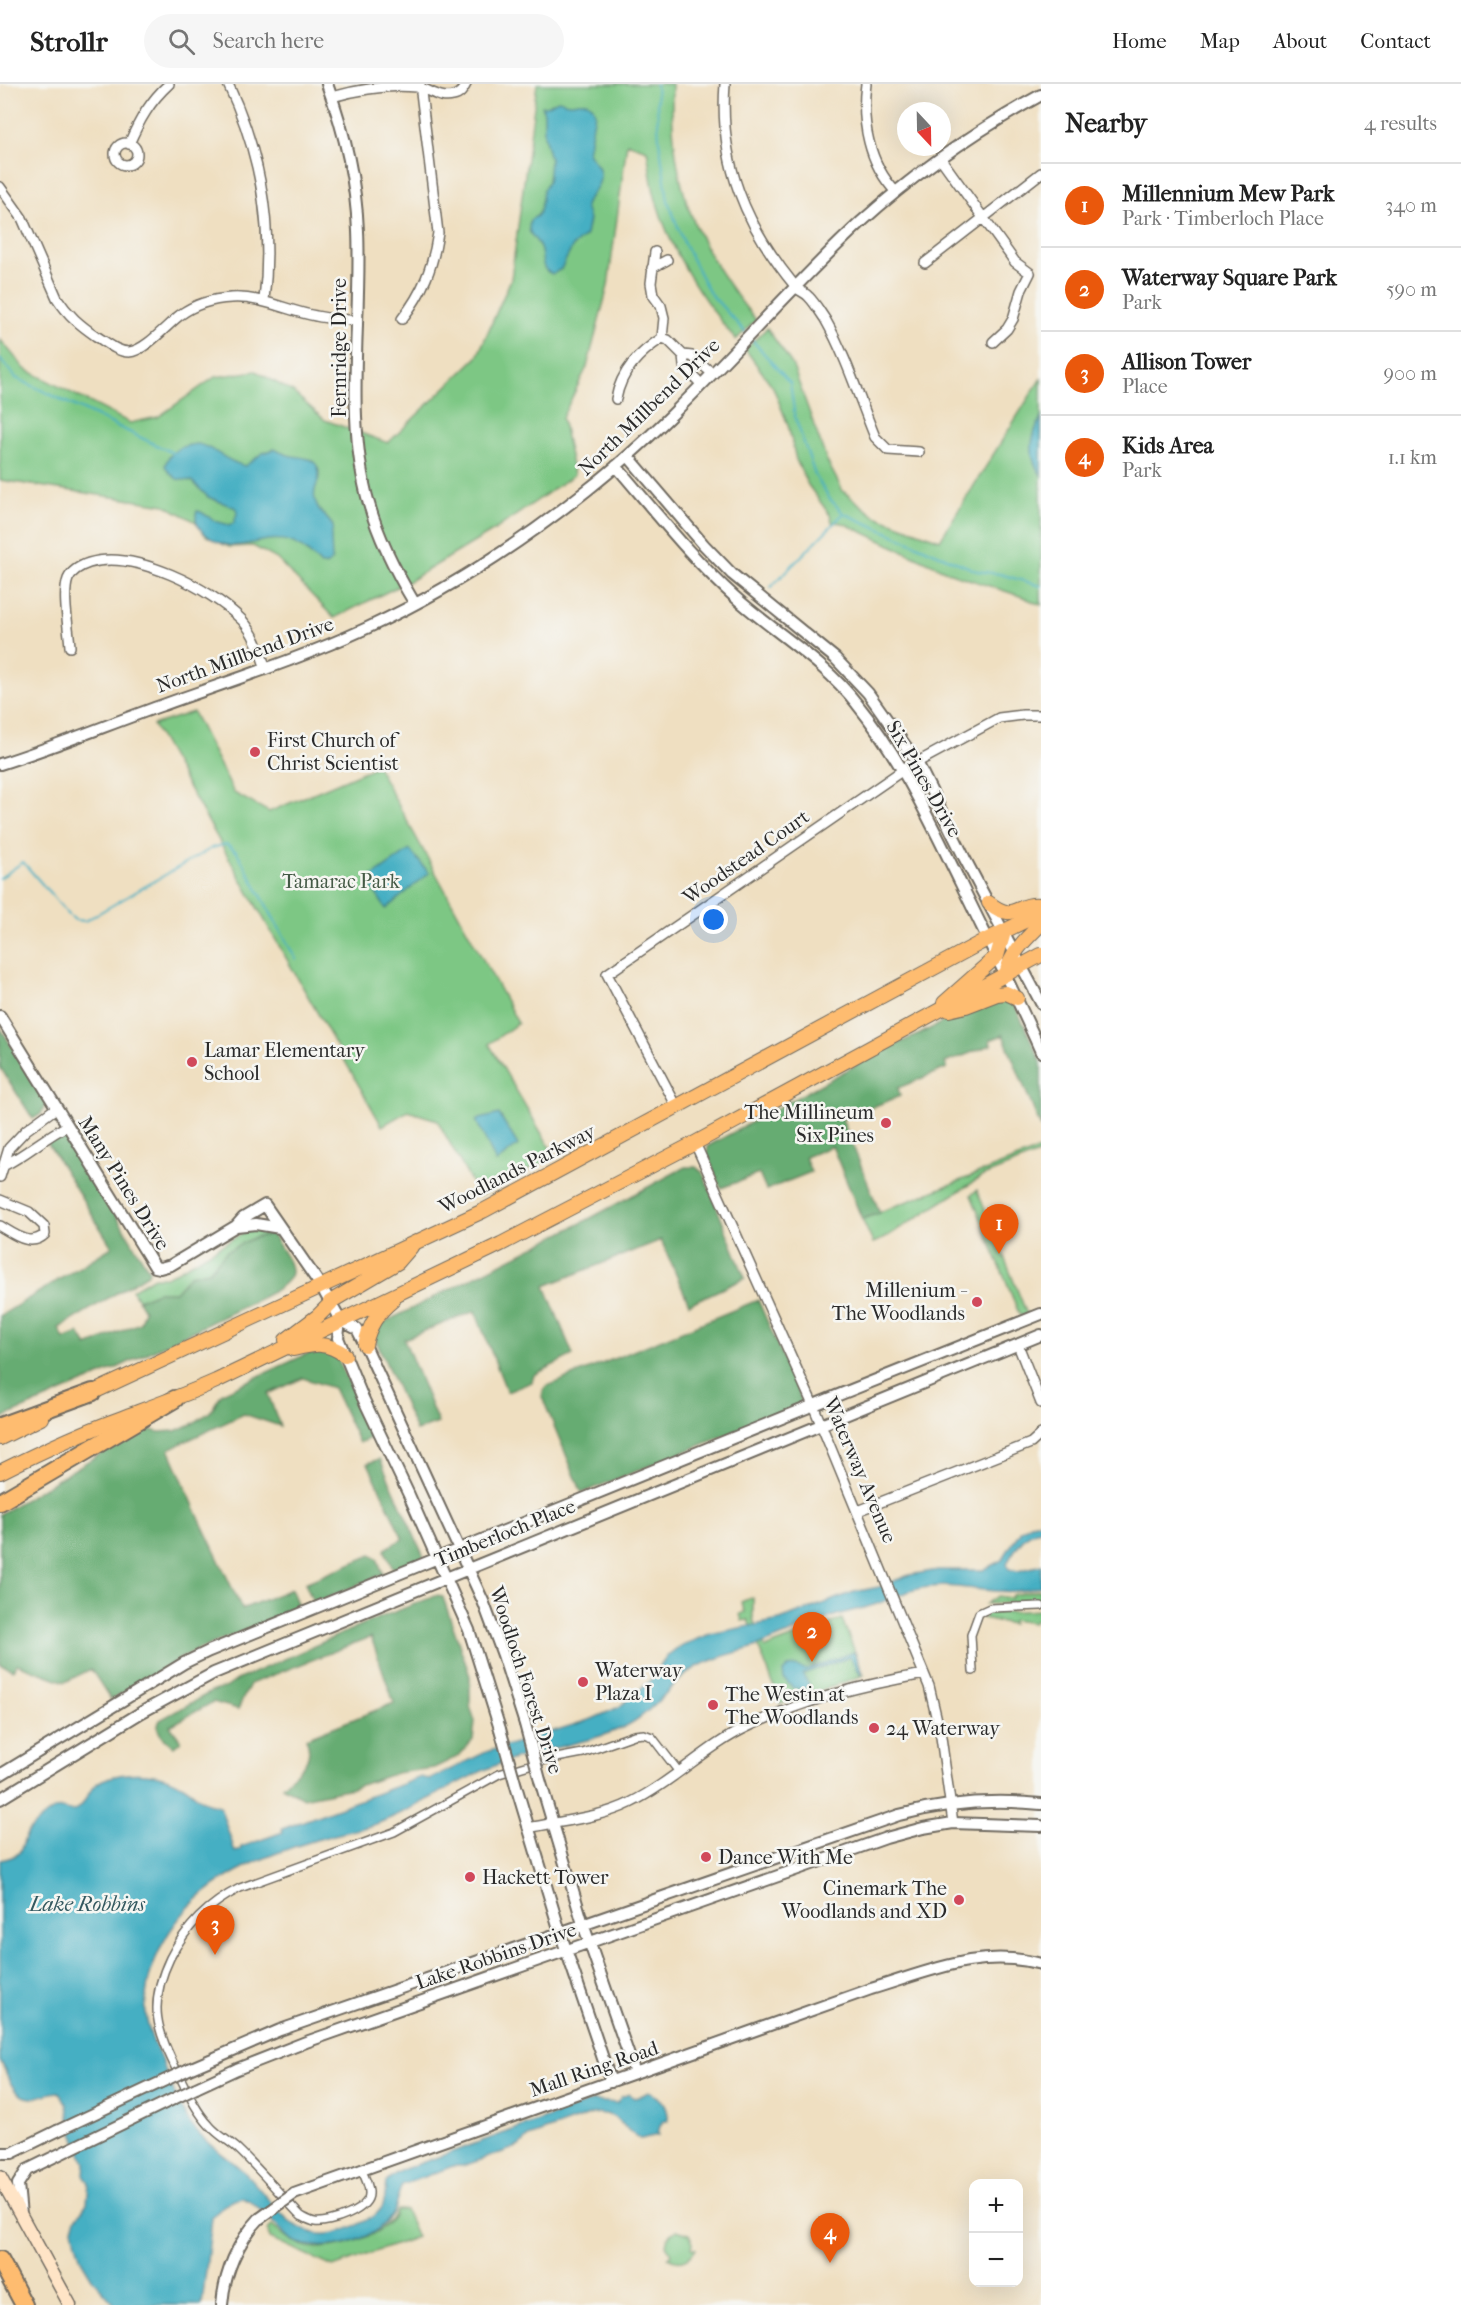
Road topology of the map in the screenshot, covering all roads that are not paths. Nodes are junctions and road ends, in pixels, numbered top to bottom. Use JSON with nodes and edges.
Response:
{"nodes":[{"id":1,"x":169,"y":84,"type":"edge"},
{"id":2,"x":228,"y":84,"type":"edge"},
{"id":3,"x":327,"y":84,"type":"edge"},
{"id":4,"x":466,"y":84,"type":"edge"},
{"id":5,"x":724,"y":84,"type":"edge"},
{"id":6,"x":866,"y":84,"type":"edge"},
{"id":7,"x":420,"y":86,"type":"edge"},
{"id":8,"x":1041,"y":95,"type":"edge"},
{"id":9,"x":332,"y":97,"type":"junction"},
{"id":10,"x":129,"y":144,"type":"dead end"},
{"id":11,"x":941,"y":159,"type":"junction"},
{"id":12,"x":1041,"y":172,"type":"edge"},
{"id":13,"x":0,"y":187,"type":"edge"},
{"id":14,"x":896,"y":192,"type":"junction"},
{"id":15,"x":982,"y":216,"type":"junction"},
{"id":16,"x":655,"y":252,"type":"dead end"},
{"id":17,"x":667,"y":260,"type":"dead end"},
{"id":18,"x":925,"y":263,"type":"dead end"},
{"id":19,"x":652,"y":268,"type":"junction"},
{"id":20,"x":796,"y":288,"type":"junction"},
{"id":21,"x":264,"y":300,"type":"junction"},
{"id":22,"x":402,"y":319,"type":"dead end"},
{"id":23,"x":357,"y":321,"type":"junction"},
{"id":24,"x":662,"y":338,"type":"junction"},
{"id":25,"x":993,"y":342,"type":"dead end"},
{"id":26,"x":683,"y":355,"type":"junction"},
{"id":27,"x":712,"y":373,"type":"junction"},
{"id":28,"x":701,"y":384,"type":"junction"},
{"id":29,"x":616,"y":399,"type":"dead end"},
{"id":30,"x":919,"y":452,"type":"dead end"},
{"id":31,"x":628,"y":456,"type":"junction"},
{"id":32,"x":616,"y":466,"type":"junction"},
{"id":33,"x":717,"y":558,"type":"junction"},
{"id":34,"x":706,"y":569,"type":"junction"},
{"id":35,"x":415,"y":604,"type":"junction"},
{"id":36,"x":70,"y":647,"type":"dead end"},
{"id":37,"x":267,"y":669,"type":"junction"},
{"id":38,"x":1041,"y":715,"type":"edge"},
{"id":39,"x":917,"y":762,"type":"junction"},
{"id":40,"x":0,"y":764,"type":"edge"},
{"id":41,"x":903,"y":770,"type":"junction"},
{"id":42,"x":989,"y":903,"type":"junction"},
{"id":43,"x":1041,"y":905,"type":"edge"},
{"id":44,"x":1041,"y":913,"type":"edge"},
{"id":45,"x":1041,"y":924,"type":"edge"},
{"id":46,"x":1004,"y":932,"type":"junction"},
{"id":47,"x":988,"y":939,"type":"junction"},
{"id":48,"x":1015,"y":951,"type":"junction"},
{"id":49,"x":997,"y":956,"type":"junction"},
{"id":50,"x":1041,"y":956,"type":"edge"},
{"id":51,"x":1022,"y":966,"type":"junction"},
{"id":52,"x":1006,"y":974,"type":"junction"},
{"id":53,"x":1017,"y":998,"type":"junction"},
{"id":54,"x":1041,"y":1003,"type":"edge"},
{"id":55,"x":935,"y":1012,"type":"junction"},
{"id":56,"x":0,"y":1016,"type":"edge"},
{"id":57,"x":1041,"y":1052,"type":"edge"},
{"id":58,"x":677,"y":1107,"type":"junction"},
{"id":59,"x":56,"y":1108,"type":"junction"},
{"id":60,"x":67,"y":1126,"type":"junction"},
{"id":61,"x":695,"y":1143,"type":"junction"},
{"id":62,"x":2,"y":1162,"type":"edge"},
{"id":63,"x":0,"y":1177,"type":"edge"},
{"id":64,"x":0,"y":1200,"type":"edge"},
{"id":65,"x":0,"y":1226,"type":"edge"},
{"id":66,"x":236,"y":1226,"type":"junction"},
{"id":67,"x":280,"y":1228,"type":"junction"},
{"id":68,"x":414,"y":1243,"type":"junction"},
{"id":69,"x":321,"y":1286,"type":"junction"},
{"id":70,"x":406,"y":1289,"type":"junction"},
{"id":71,"x":330,"y":1303,"type":"junction"},
{"id":72,"x":1041,"y":1314,"type":"edge"},
{"id":73,"x":340,"y":1320,"type":"junction"},
{"id":74,"x":1041,"y":1335,"type":"edge"},
{"id":75,"x":1018,"y":1345,"type":"junction"},
{"id":76,"x":365,"y":1346,"type":"junction"},
{"id":77,"x":270,"y":1353,"type":"junction"},
{"id":78,"x":345,"y":1355,"type":"junction"},
{"id":79,"x":93,"y":1392,"type":"junction"},
{"id":80,"x":175,"y":1399,"type":"junction"},
{"id":81,"x":1041,"y":1403,"type":"edge"},
{"id":82,"x":813,"y":1405,"type":"junction"},
{"id":83,"x":821,"y":1424,"type":"junction"},
{"id":84,"x":0,"y":1426,"type":"edge"},
{"id":85,"x":1041,"y":1434,"type":"edge"},
{"id":86,"x":0,"y":1438,"type":"edge"},
{"id":87,"x":0,"y":1472,"type":"edge"},
{"id":88,"x":0,"y":1502,"type":"edge"},
{"id":89,"x":858,"y":1511,"type":"junction"},
{"id":90,"x":460,"y":1549,"type":"junction"},
{"id":91,"x":437,"y":1557,"type":"junction"},
{"id":92,"x":468,"y":1568,"type":"junction"},
{"id":93,"x":446,"y":1577,"type":"junction"},
{"id":94,"x":1041,"y":1606,"type":"edge"},
{"id":95,"x":263,"y":1630,"type":"junction"},
{"id":96,"x":271,"y":1649,"type":"junction"},
{"id":97,"x":974,"y":1671,"type":"dead end"},
{"id":98,"x":924,"y":1674,"type":"junction"},
{"id":99,"x":679,"y":1772,"type":"junction"},
{"id":100,"x":0,"y":1775,"type":"edge"},
{"id":101,"x":0,"y":1799,"type":"edge"},
{"id":102,"x":1041,"y":1804,"type":"edge"},
{"id":103,"x":950,"y":1806,"type":"junction"},
{"id":104,"x":553,"y":1823,"type":"junction"},
{"id":105,"x":953,"y":1824,"type":"junction"},
{"id":106,"x":1041,"y":1826,"type":"edge"},
{"id":107,"x":528,"y":1828,"type":"junction"},
{"id":108,"x":831,"y":1838,"type":"junction"},
{"id":109,"x":838,"y":1856,"type":"junction"},
{"id":110,"x":584,"y":1924,"type":"junction"},
{"id":111,"x":560,"y":1932,"type":"junction"},
{"id":112,"x":589,"y":1942,"type":"junction"},
{"id":113,"x":567,"y":1950,"type":"junction"},
{"id":114,"x":1041,"y":1964,"type":"edge"},
{"id":115,"x":467,"y":1965,"type":"junction"},
{"id":116,"x":470,"y":1984,"type":"junction"},
{"id":117,"x":364,"y":2001,"type":"junction"},
{"id":118,"x":370,"y":2019,"type":"junction"},
{"id":119,"x":635,"y":2073,"type":"junction"},
{"id":120,"x":612,"y":2082,"type":"junction"},
{"id":121,"x":0,"y":2153,"type":"edge"},
{"id":122,"x":362,"y":2169,"type":"junction"},
{"id":123,"x":0,"y":2177,"type":"edge"},
{"id":124,"x":21,"y":2216,"type":"junction"},
{"id":125,"x":0,"y":2260,"type":"edge"},
{"id":126,"x":24,"y":2305,"type":"edge"},
{"id":127,"x":70,"y":2305,"type":"edge"},
{"id":128,"x":222,"y":2305,"type":"edge"}],
"edges":[{"from":1,"to":10,"type":"street"},
{"from":2,"to":21,"type":"street"},
{"from":3,"to":9,"type":"street","name":"Fernridge Drive"},
{"from":4,"to":7,"type":"street"},
{"from":5,"to":20,"type":"street"},
{"from":6,"to":14,"type":"street"},
{"from":7,"to":9,"type":"street"},
{"from":7,"to":22,"type":"street"},
{"from":8,"to":11,"type":"street","name":"North Millbend Drive"},
{"from":9,"to":23,"type":"street","name":"Fernridge Drive"},
{"from":11,"to":14,"type":"street","name":"North Millbend Drive"},
{"from":11,"to":15,"type":"street"},
{"from":12,"to":15,"type":"street"},
{"from":13,"to":21,"type":"street"},
{"from":14,"to":20,"type":"street","name":"North Millbend Drive"},
{"from":15,"to":18,"type":"street"},
{"from":15,"to":25,"type":"street"},
{"from":16,"to":19,"type":"street"},
{"from":17,"to":19,"type":"street"},
{"from":19,"to":24,"type":"street"},
{"from":20,"to":27,"type":"street","name":"North Millbend Drive"},
{"from":20,"to":30,"type":"street"},
{"from":21,"to":23,"type":"street"},
{"from":23,"to":35,"type":"street","name":"Fernridge Drive"},
{"from":24,"to":26,"type":"street"},
{"from":24,"to":29,"type":"street"},
{"from":26,"to":27,"type":"street"},
{"from":26,"to":28,"type":"street"},
{"from":27,"to":28,"type":"street","name":"North Millbend Drive"},
{"from":28,"to":31,"type":"street","name":"North Millbend Drive"},
{"from":31,"to":32,"type":"street","name":"North Millbend Drive"},
{"from":31,"to":33,"type":"street","name":"Six Pines Drive"},
{"from":32,"to":34,"type":"street","name":"Six Pines Drive"},
{"from":32,"to":35,"type":"street","name":"North Millbend Drive"},
{"from":33,"to":34,"type":"street"},
{"from":33,"to":39,"type":"street","name":"Six Pines Drive"},
{"from":34,"to":41,"type":"street","name":"Six Pines Drive"},
{"from":35,"to":37,"type":"street","name":"North Millbend Drive"},
{"from":36,"to":37,"type":"street"},
{"from":37,"to":40,"type":"street","name":"North Millbend Drive"},
{"from":38,"to":39,"type":"street","name":"Woodstead Court"},
{"from":39,"to":41,"type":"street","name":"Woodstead Court"},
{"from":39,"to":42,"type":"street","name":"Six Pines Drive"},
{"from":41,"to":47,"type":"street","name":"Six Pines Drive"},
{"from":41,"to":58,"type":"street","name":"Woodstead Court"},
{"from":42,"to":43,"type":"main road"},
{"from":42,"to":46,"type":"street","name":"Six Pines Drive"},
{"from":44,"to":46,"type":"main road","name":"Woodlands Parkway"},
{"from":45,"to":48,"type":"main road"},
{"from":46,"to":47,"type":"main road","name":"Woodlands Parkway"},
{"from":46,"to":48,"type":"street","name":"Six Pines Drive"},
{"from":46,"to":49,"type":"main road"},
{"from":47,"to":49,"type":"street","name":"Six Pines Drive"},
{"from":47,"to":58,"type":"main road","name":"Woodlands Parkway"},
{"from":48,"to":51,"type":"street","name":"Six Pines Drive"},
{"from":48,"to":52,"type":"main road"},
{"from":49,"to":52,"type":"street","name":"Six Pines Drive"},
{"from":49,"to":55,"type":"main road"},
{"from":50,"to":51,"type":"main road"},
{"from":51,"to":52,"type":"main road"},
{"from":51,"to":54,"type":"street","name":"Six Pines Drive"},
{"from":52,"to":53,"type":"street","name":"Six Pines Drive"},
{"from":52,"to":55,"type":"main road"},
{"from":53,"to":55,"type":"main road"},
{"from":53,"to":57,"type":"street","name":"Six Pines Drive"},
{"from":55,"to":61,"type":"main road"},
{"from":56,"to":59,"type":"street","name":"Many Pines Drive"},
{"from":58,"to":68,"type":"main road","name":"Woodlands Parkway"},
{"from":59,"to":60,"type":"street","name":"Many Pines Drive"},
{"from":59,"to":62,"type":"street"},
{"from":60,"to":62,"type":"street"},
{"from":60,"to":66,"type":"street","name":"Many Pines Drive"},
{"from":61,"to":70,"type":"main road"},
{"from":61,"to":82,"type":"street","name":"Waterway Avenue"},
{"from":62,"to":63,"type":"street"},
{"from":64,"to":65,"type":"street"},
{"from":66,"to":67,"type":"street"},
{"from":66,"to":67,"type":"street","name":"Many Pines Drive"},
{"from":67,"to":69,"type":"street","name":"Many Pines Drive"},
{"from":68,"to":69,"type":"main road","name":"Woodlands Parkway"},
{"from":68,"to":71,"type":"main road"},
{"from":69,"to":71,"type":"street","name":"Woodloch Forest Drive"},
{"from":69,"to":79,"type":"main road","name":"Woodlands Parkway"},
{"from":70,"to":73,"type":"main road"},
{"from":70,"to":76,"type":"main road"},
{"from":71,"to":73,"type":"street","name":"Woodloch Forest Drive"},
{"from":71,"to":77,"type":"main road"},
{"from":72,"to":82,"type":"street","name":"Timberloch Place"},
{"from":73,"to":76,"type":"street","name":"Woodloch Forest Drive"},
{"from":73,"to":77,"type":"main road"},
{"from":73,"to":78,"type":"street","name":"Woodloch Forest Drive"},
{"from":74,"to":75,"type":"street","name":"Timberloch Place"},
{"from":75,"to":81,"type":"street"},
{"from":75,"to":83,"type":"street","name":"Timberloch Place"},
{"from":76,"to":90,"type":"street","name":"Woodloch Forest Drive"},
{"from":77,"to":78,"type":"main road"},
{"from":77,"to":80,"type":"main road"},
{"from":78,"to":91,"type":"street","name":"Woodloch Forest Drive"},
{"from":79,"to":84,"type":"highway"},
{"from":79,"to":86,"type":"main road","name":"Woodlands Parkway"},
{"from":80,"to":87,"type":"main road"},
{"from":80,"to":88,"type":"highway"},
{"from":82,"to":83,"type":"street","name":"Waterway Avenue"},
{"from":82,"to":90,"type":"street","name":"Timberloch Place"},
{"from":83,"to":89,"type":"street","name":"Waterway Avenue"},
{"from":83,"to":92,"type":"street","name":"Timberloch Place"},
{"from":85,"to":89,"type":"street"},
{"from":89,"to":98,"type":"street","name":"Waterway Avenue"},
{"from":90,"to":91,"type":"street","name":"Timberloch Place"},
{"from":90,"to":92,"type":"street","name":"Woodloch Forest Drive"},
{"from":91,"to":93,"type":"street","name":"Woodloch Forest Drive"},
{"from":91,"to":95,"type":"street","name":"Timberloch Place"},
{"from":92,"to":93,"type":"street","name":"Timberloch Place"},
{"from":92,"to":104,"type":"street","name":"Woodloch Forest Drive","bridge":true},
{"from":93,"to":96,"type":"street","name":"Timberloch Place"},
{"from":93,"to":107,"type":"street","name":"Woodloch Forest Drive","bridge":true},
{"from":94,"to":97,"type":"street"},
{"from":95,"to":96,"type":"street"},
{"from":95,"to":100,"type":"street","name":"Timberloch Place"},
{"from":96,"to":101,"type":"street","name":"Timberloch Place"},
{"from":98,"to":99,"type":"street"},
{"from":98,"to":103,"type":"street","name":"Waterway Avenue"},
{"from":99,"to":104,"type":"street"},
{"from":99,"to":122,"type":"street"},
{"from":102,"to":103,"type":"street","name":"Lake Robbins Drive"},
{"from":103,"to":105,"type":"street","name":"Waterway Avenue"},
{"from":103,"to":108,"type":"street","name":"Lake Robbins Drive"},
{"from":104,"to":107,"type":"street"},
{"from":104,"to":110,"type":"street","name":"Woodloch Forest Drive"},
{"from":105,"to":106,"type":"street","name":"Lake Robbins Drive"},
{"from":105,"to":109,"type":"street","name":"Lake Robbins Drive"},
{"from":107,"to":111,"type":"street","name":"Woodloch Forest Drive"},
{"from":108,"to":109,"type":"street"},
{"from":108,"to":110,"type":"street","name":"Lake Robbins Drive"},
{"from":109,"to":112,"type":"street","name":"Lake Robbins Drive"},
{"from":110,"to":111,"type":"street","name":"Lake Robbins Drive"},
{"from":110,"to":112,"type":"street","name":"Woodloch Forest Drive"},
{"from":111,"to":113,"type":"street","name":"Woodloch Forest Drive"},
{"from":111,"to":115,"type":"street","name":"Lake Robbins Drive"},
{"from":112,"to":113,"type":"street","name":"Lake Robbins Drive"},
{"from":112,"to":119,"type":"street","name":"Woodloch Forest Drive"},
{"from":113,"to":116,"type":"street","name":"Lake Robbins Drive"},
{"from":113,"to":120,"type":"street","name":"Woodloch Forest Drive"},
{"from":114,"to":119,"type":"street","name":"Mall Ring Road"},
{"from":115,"to":116,"type":"street"},
{"from":115,"to":117,"type":"street","name":"Lake Robbins Drive"},
{"from":116,"to":118,"type":"street","name":"Lake Robbins Drive"},
{"from":117,"to":118,"type":"street"},
{"from":117,"to":121,"type":"street","name":"Lake Robbins Drive","bridge":true},
{"from":118,"to":124,"type":"street","name":"Lake Robbins Drive","bridge":true},
{"from":119,"to":120,"type":"street","name":"Mall Ring Road"},
{"from":120,"to":122,"type":"street","name":"Mall Ring Road"},
{"from":122,"to":128,"type":"street","name":"Mall Ring Road","bridge":true},
{"from":123,"to":124,"type":"main road"},
{"from":124,"to":127,"type":"main road"},
{"from":125,"to":126,"type":"highway"}]}
